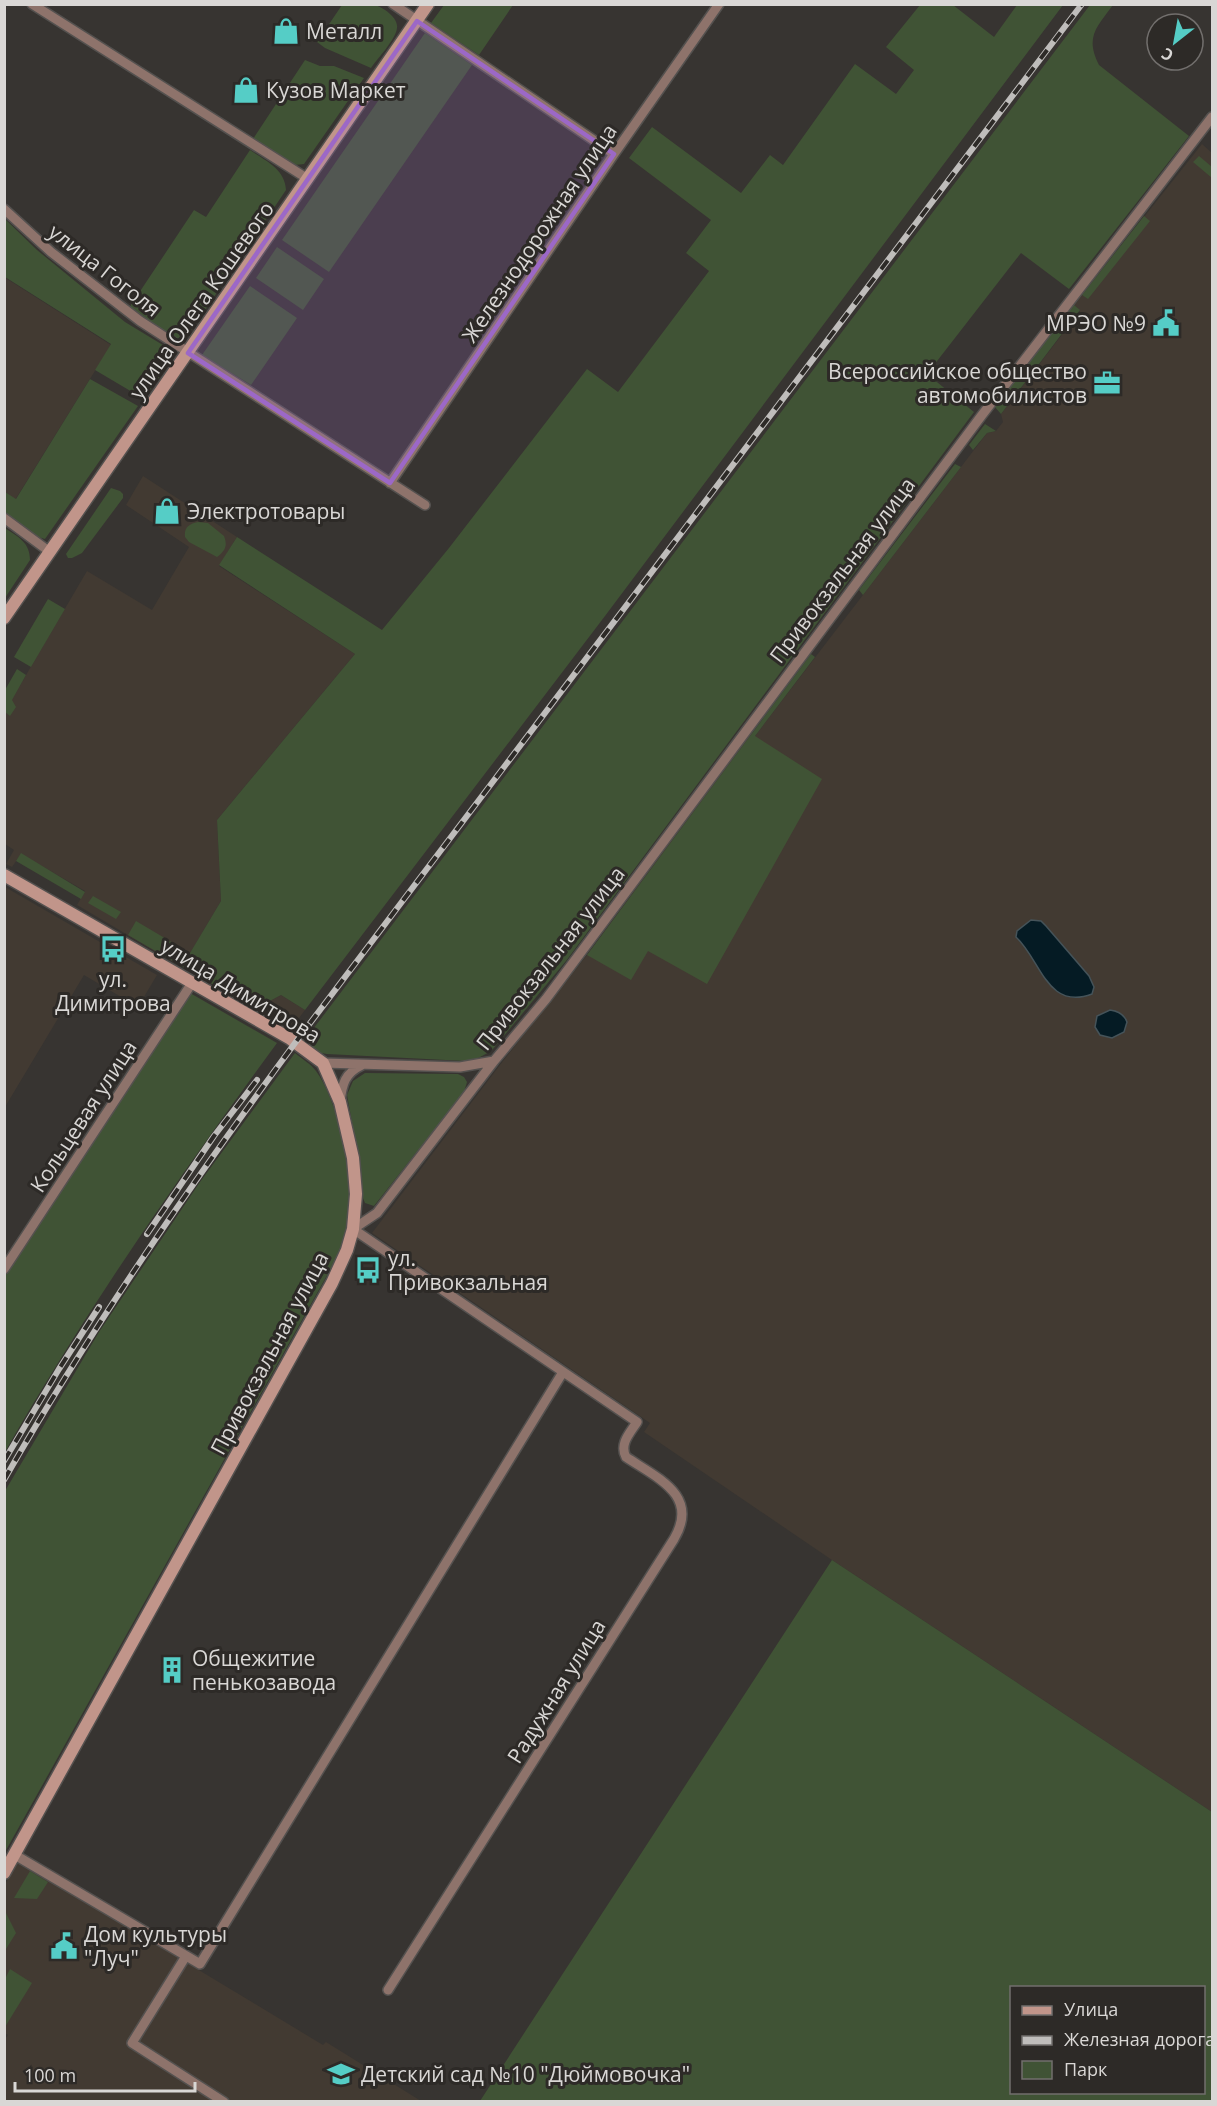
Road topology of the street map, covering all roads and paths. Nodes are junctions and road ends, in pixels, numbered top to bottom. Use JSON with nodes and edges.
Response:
{"nodes":[{"id":1,"x":32,"y":4,"type":"edge"},
{"id":2,"x":393,"y":4,"type":"edge"},
{"id":3,"x":429,"y":4,"type":"edge"},
{"id":4,"x":719,"y":4,"type":"edge"},
{"id":5,"x":417,"y":21,"type":"junction"},
{"id":6,"x":1212,"y":117,"type":"edge"},
{"id":7,"x":614,"y":154,"type":"junction"},
{"id":8,"x":308,"y":179,"type":"junction"},
{"id":9,"x":4,"y":209,"type":"edge"},
{"id":10,"x":188,"y":353,"type":"junction"},
{"id":11,"x":390,"y":483,"type":"junction"},
{"id":12,"x":425,"y":505,"type":"dead end"},
{"id":13,"x":4,"y":518,"type":"edge"},
{"id":14,"x":50,"y":552,"type":"junction"},
{"id":15,"x":4,"y":618,"type":"edge"},
{"id":16,"x":4,"y":876,"type":"edge"},
{"id":17,"x":192,"y":983,"type":"junction"},
{"id":18,"x":494,"y":1061,"type":"junction"},
{"id":19,"x":323,"y":1063,"type":"junction"},
{"id":20,"x":364,"y":1064,"type":"junction"},
{"id":21,"x":340,"y":1102,"type":"junction"},
{"id":22,"x":353,"y":1229,"type":"junction"},
{"id":23,"x":4,"y":1269,"type":"edge"},
{"id":24,"x":563,"y":1372,"type":"junction"},
{"id":25,"x":15,"y":1855,"type":"junction"},
{"id":26,"x":4,"y":1873,"type":"edge"},
{"id":27,"x":186,"y":1956,"type":"junction"},
{"id":28,"x":388,"y":1990,"type":"dead end"},
{"id":29,"x":225,"y":2102,"type":"edge"}],
"edges":[{"from":1,"to":8,"type":"street"},
{"from":2,"to":5,"type":"street"},
{"from":3,"to":5,"type":"main road","name":"улица Олега Кошевого"},
{"from":4,"to":7,"type":"street","name":"Железнодорожная улица"},
{"from":5,"to":7,"type":"street"},
{"from":5,"to":8,"type":"main road","name":"улица Олега Кошевого"},
{"from":6,"to":18,"type":"street","name":"Привокзальная улица"},
{"from":7,"to":11,"type":"street","name":"Железнодорожная улица"},
{"from":8,"to":10,"type":"main road","name":"улица Олега Кошевого"},
{"from":9,"to":10,"type":"street","name":"улица Гоголя"},
{"from":10,"to":11,"type":"street"},
{"from":10,"to":14,"type":"main road","name":"улица Олега Кошевого"},
{"from":11,"to":12,"type":"street"},
{"from":13,"to":14,"type":"street"},
{"from":14,"to":15,"type":"main road","name":"улица Олега Кошевого"},
{"from":16,"to":17,"type":"main road","name":"улица Димитрова"},
{"from":17,"to":19,"type":"main road","name":"улица Димитрова"},
{"from":17,"to":23,"type":"street","name":"Кольцевая улица"},
{"from":18,"to":20,"type":"street"},
{"from":18,"to":22,"type":"street","name":"Привокзальная улица"},
{"from":19,"to":20,"type":"street"},
{"from":19,"to":21,"type":"main road","name":"улица Димитрова"},
{"from":20,"to":21,"type":"street"},
{"from":21,"to":22,"type":"main road","name":"улица Димитрова"},
{"from":22,"to":24,"type":"street"},
{"from":22,"to":25,"type":"main road","name":"Привокзальная улица"},
{"from":24,"to":27,"type":"street"},
{"from":24,"to":28,"type":"street","name":"Радужная улица"},
{"from":25,"to":26,"type":"main road","name":"Привокзальная улица"},
{"from":25,"to":27,"type":"street"},
{"from":27,"to":29,"type":"street"}]}
